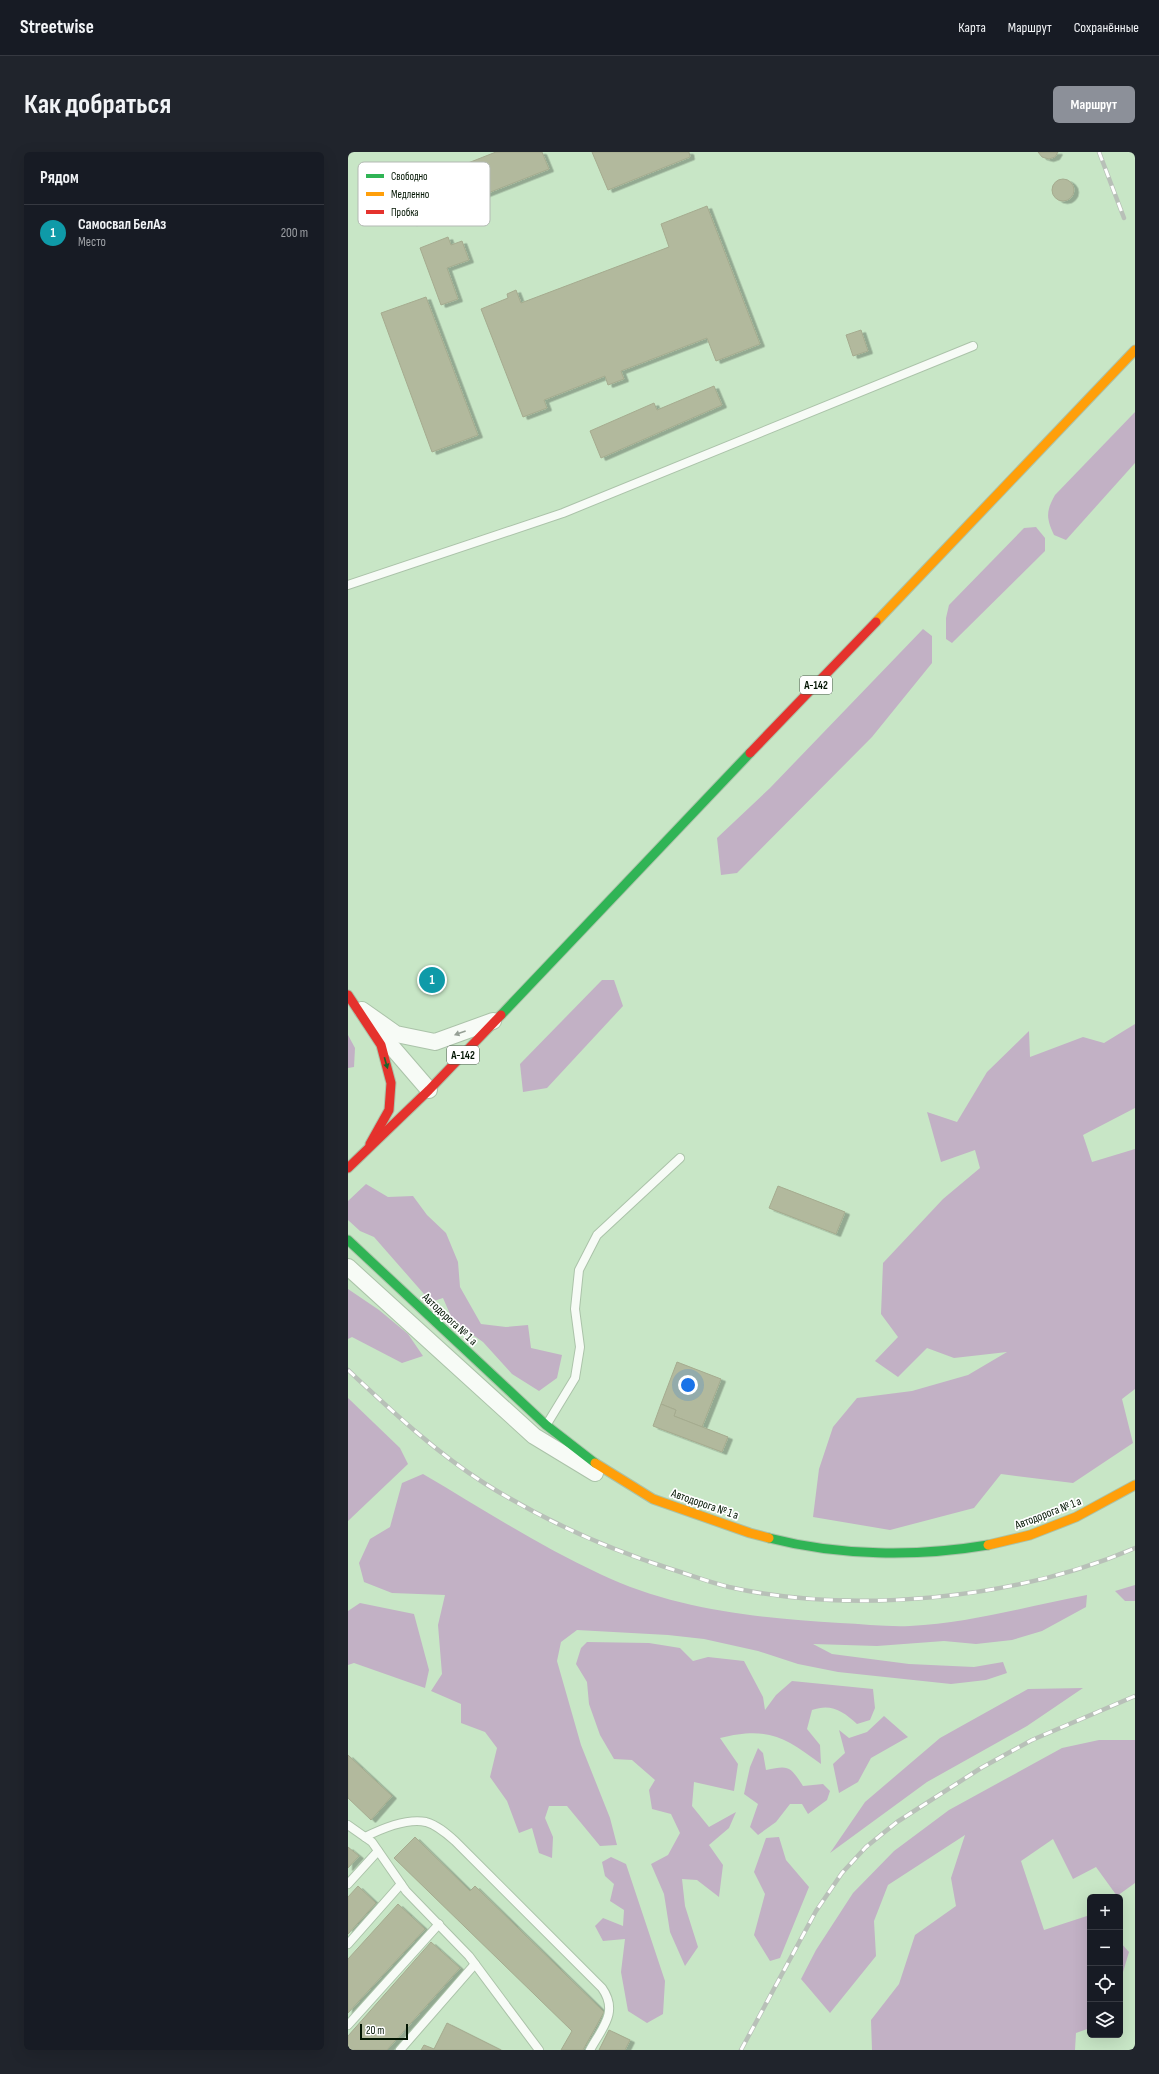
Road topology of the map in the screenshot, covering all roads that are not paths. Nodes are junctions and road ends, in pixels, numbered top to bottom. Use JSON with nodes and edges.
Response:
{"nodes":[{"id":1,"x":973,"y":346,"type":"dead end"},
{"id":2,"x":1135,"y":350,"type":"edge"},
{"id":3,"x":348,"y":585,"type":"edge"},
{"id":4,"x":351,"y":1000,"type":"edge"},
{"id":5,"x":496,"y":1020,"type":"junction"},
{"id":6,"x":429,"y":1090,"type":"junction"},
{"id":7,"x":367,"y":1150,"type":"junction"},
{"id":8,"x":680,"y":1158,"type":"dead end"},
{"id":9,"x":348,"y":1168,"type":"edge"},
{"id":10,"x":348,"y":1240,"type":"edge"},
{"id":11,"x":348,"y":1267,"type":"edge"},
{"id":12,"x":546,"y":1425,"type":"junction"},
{"id":13,"x":1135,"y":1485,"type":"edge"},
{"id":14,"x":653,"y":1499,"type":"junction"},
{"id":15,"x":348,"y":1825,"type":"edge"},
{"id":16,"x":365,"y":1837,"type":"junction"},
{"id":17,"x":378,"y":1851,"type":"junction"},
{"id":18,"x":348,"y":1884,"type":"edge"},
{"id":19,"x":401,"y":1884,"type":"junction"},
{"id":20,"x":439,"y":1924,"type":"junction"},
{"id":21,"x":348,"y":1944,"type":"edge"},
{"id":22,"x":475,"y":1964,"type":"junction"},
{"id":23,"x":348,"y":2025,"type":"edge"},
{"id":24,"x":400,"y":2050,"type":"edge"},
{"id":25,"x":539,"y":2050,"type":"edge"},
{"id":26,"x":590,"y":2050,"type":"edge"}],
"edges":[{"from":1,"to":3,"type":"lane"},
{"from":2,"to":5,"type":"main road","number":"А-142"},
{"from":5,"to":4,"type":"street","one_way":true},
{"from":4,"to":6,"type":"street"},
{"from":4,"to":7,"type":"main road","one_way":true},
{"from":5,"to":6,"type":"main road","number":"А-142"},
{"from":6,"to":7,"type":"main road","number":"А-142"},
{"from":7,"to":9,"type":"main road","number":"А-142"},
{"from":8,"to":12,"type":"lane"},
{"from":10,"to":12,"type":"main road","name":"Автодорога № 1 а"},
{"from":11,"to":14,"type":"street"},
{"from":12,"to":14,"type":"main road","name":"Автодорога № 1 а"},
{"from":13,"to":14,"type":"main road","name":"Автодорога № 1 а"},
{"from":15,"to":16,"type":"lane"},
{"from":16,"to":17,"type":"lane"},
{"from":16,"to":26,"type":"lane"},
{"from":17,"to":18,"type":"lane"},
{"from":17,"to":19,"type":"lane"},
{"from":19,"to":20,"type":"lane"},
{"from":19,"to":21,"type":"lane"},
{"from":20,"to":22,"type":"lane"},
{"from":20,"to":23,"type":"lane"},
{"from":22,"to":24,"type":"lane"},
{"from":22,"to":25,"type":"lane"}]}
